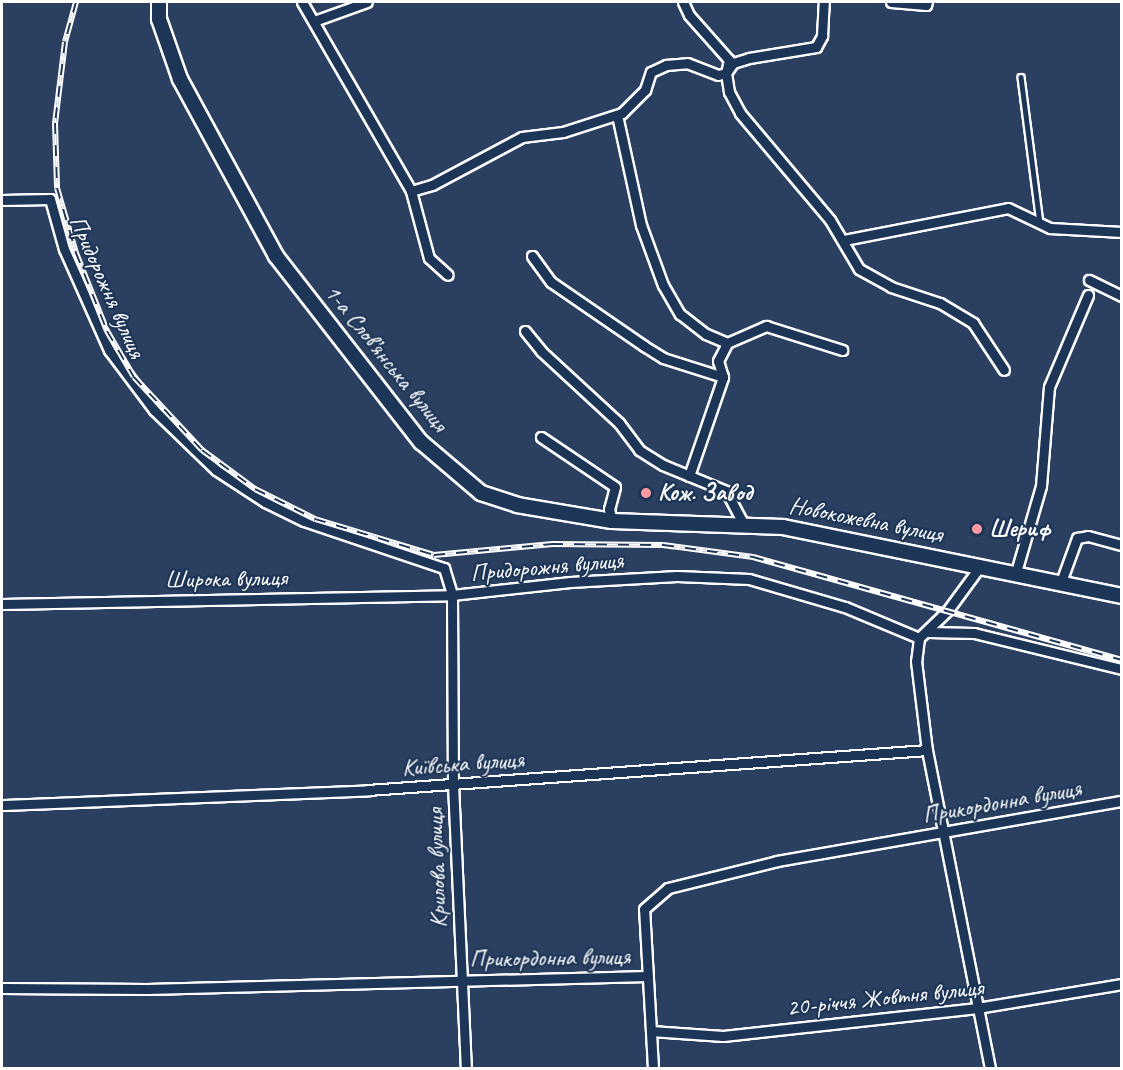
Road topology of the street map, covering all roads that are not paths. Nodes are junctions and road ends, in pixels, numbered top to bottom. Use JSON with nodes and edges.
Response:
{"nodes":[{"id":1,"x":160,"y":2,"type":"edge"},
{"id":2,"x":302,"y":2,"type":"edge"},
{"id":3,"x":367,"y":2,"type":"edge"},
{"id":4,"x":684,"y":2,"type":"edge"},
{"id":5,"x":824,"y":2,"type":"edge"},
{"id":6,"x":891,"y":2,"type":"edge"},
{"id":7,"x":927,"y":2,"type":"edge"},
{"id":8,"x":357,"y":3,"type":"edge"},
{"id":9,"x":314,"y":21,"type":"junction"},
{"id":10,"x":726,"y":73,"type":"junction"},
{"id":11,"x":1022,"y":77,"type":"dead end"},
{"id":12,"x":617,"y":115,"type":"junction"},
{"id":13,"x":411,"y":191,"type":"junction"},
{"id":14,"x":2,"y":200,"type":"edge"},
{"id":15,"x":1040,"y":223,"type":"junction"},
{"id":16,"x":1122,"y":231,"type":"edge"},
{"id":17,"x":844,"y":240,"type":"junction"},
{"id":18,"x":532,"y":256,"type":"dead end"},
{"id":19,"x":448,"y":276,"type":"dead end"},
{"id":20,"x":1089,"y":280,"type":"dead end"},
{"id":21,"x":1088,"y":295,"type":"dead end"},
{"id":22,"x":1122,"y":296,"type":"edge"},
{"id":23,"x":525,"y":331,"type":"dead end"},
{"id":24,"x":727,"y":343,"type":"junction"},
{"id":25,"x":842,"y":350,"type":"dead end"},
{"id":26,"x":1004,"y":370,"type":"dead end"},
{"id":27,"x":723,"y":377,"type":"junction"},
{"id":28,"x":541,"y":437,"type":"dead end"},
{"id":29,"x":690,"y":476,"type":"junction"},
{"id":30,"x":612,"y":521,"type":"junction"},
{"id":31,"x":743,"y":523,"type":"junction"},
{"id":32,"x":1122,"y":545,"type":"edge"},
{"id":33,"x":981,"y":565,"type":"junction"},
{"id":34,"x":1016,"y":572,"type":"junction"},
{"id":35,"x":1061,"y":582,"type":"junction"},
{"id":36,"x":452,"y":595,"type":"junction"},
{"id":37,"x":1122,"y":596,"type":"edge"},
{"id":38,"x":2,"y":604,"type":"edge"},
{"id":39,"x":928,"y":632,"type":"junction"},
{"id":40,"x":919,"y":638,"type":"junction"},
{"id":41,"x":1122,"y":669,"type":"edge"},
{"id":42,"x":927,"y":750,"type":"junction"},
{"id":43,"x":453,"y":784,"type":"junction"},
{"id":44,"x":1122,"y":801,"type":"edge"},
{"id":45,"x":2,"y":805,"type":"edge"},
{"id":46,"x":946,"y":832,"type":"junction"},
{"id":47,"x":648,"y":976,"type":"junction"},
{"id":48,"x":460,"y":980,"type":"junction"},
{"id":49,"x":1122,"y":984,"type":"edge"},
{"id":50,"x":2,"y":988,"type":"edge"},
{"id":51,"x":977,"y":1008,"type":"junction"},
{"id":52,"x":651,"y":1031,"type":"junction"},
{"id":53,"x":466,"y":1068,"type":"edge"},
{"id":54,"x":653,"y":1068,"type":"edge"},
{"id":55,"x":990,"y":1068,"type":"edge"}],
"edges":[{"from":1,"to":30,"type":"street","name":"1-а Слов’янська вулиця"},
{"from":2,"to":9,"type":"street"},
{"from":3,"to":8,"type":"street"},
{"from":4,"to":10,"type":"street"},
{"from":5,"to":10,"type":"street"},
{"from":6,"to":7,"type":"street"},
{"from":8,"to":9,"type":"street"},
{"from":9,"to":13,"type":"street"},
{"from":10,"to":12,"type":"street"},
{"from":10,"to":17,"type":"street"},
{"from":11,"to":15,"type":"lane"},
{"from":12,"to":13,"type":"street"},
{"from":12,"to":24,"type":"street"},
{"from":13,"to":19,"type":"street"},
{"from":14,"to":36,"type":"street","name":"Придорожня вулиця"},
{"from":15,"to":16,"type":"street"},
{"from":15,"to":17,"type":"street"},
{"from":17,"to":26,"type":"street"},
{"from":18,"to":27,"type":"street"},
{"from":20,"to":22,"type":"street"},
{"from":21,"to":34,"type":"street"},
{"from":23,"to":29,"type":"street"},
{"from":24,"to":25,"type":"street"},
{"from":24,"to":27,"type":"street"},
{"from":27,"to":29,"type":"street"},
{"from":28,"to":30,"type":"street"},
{"from":29,"to":31,"type":"street"},
{"from":30,"to":31,"type":"street","name":"1-а Слов’янська вулиця"},
{"from":31,"to":33,"type":"street","name":"Новокожевна вулиця"},
{"from":32,"to":35,"type":"street"},
{"from":33,"to":34,"type":"street","name":"Новокожевна вулиця"},
{"from":33,"to":39,"type":"street"},
{"from":34,"to":35,"type":"street","name":"Новокожевна вулиця"},
{"from":35,"to":37,"type":"street","name":"Новокожевна вулиця"},
{"from":36,"to":38,"type":"street","name":"Широка вулиця"},
{"from":36,"to":40,"type":"street","name":"Придорожня вулиця"},
{"from":36,"to":43,"type":"street","name":"Крилова вулиця"},
{"from":39,"to":40,"type":"street"},
{"from":39,"to":41,"type":"street"},
{"from":40,"to":42,"type":"street"},
{"from":42,"to":43,"type":"street","name":"Київська вулиця"},
{"from":42,"to":46,"type":"street"},
{"from":43,"to":45,"type":"street","name":"Київська вулиця"},
{"from":43,"to":48,"type":"street","name":"Крилова вулиця"},
{"from":44,"to":46,"type":"street","name":"Прикордонна вулиця"},
{"from":46,"to":47,"type":"street","name":"Прикордонна вулиця"},
{"from":46,"to":51,"type":"street"},
{"from":47,"to":48,"type":"street","name":"Прикордонна вулиця"},
{"from":47,"to":52,"type":"street"},
{"from":48,"to":50,"type":"street","name":"Прикордонна вулиця"},
{"from":48,"to":53,"type":"street","name":"Крилова вулиця"},
{"from":49,"to":51,"type":"street","name":"20-річчя Жовтня вулиця"},
{"from":51,"to":52,"type":"street","name":"20-річчя Жовтня вулиця"},
{"from":51,"to":55,"type":"street"},
{"from":52,"to":54,"type":"street"}]}
